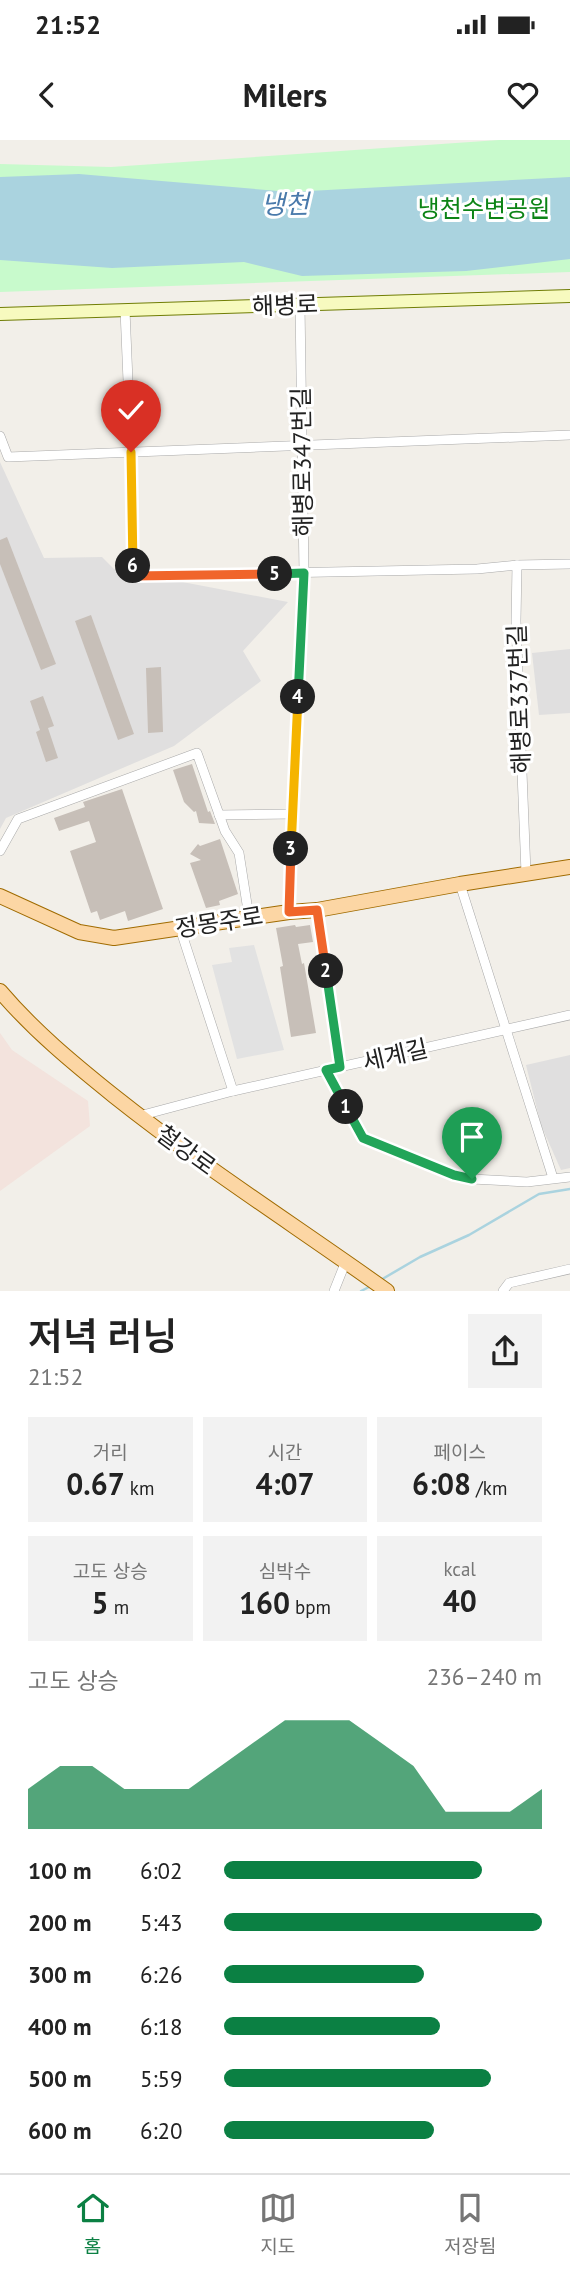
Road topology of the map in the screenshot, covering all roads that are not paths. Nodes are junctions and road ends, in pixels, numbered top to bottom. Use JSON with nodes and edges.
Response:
{"nodes":[{"id":1,"x":570,"y":296,"type":"edge"},
{"id":2,"x":300,"y":305,"type":"junction"},
{"id":3,"x":125,"y":310,"type":"junction"},
{"id":4,"x":0,"y":314,"type":"edge"},
{"id":5,"x":570,"y":435,"type":"edge"},
{"id":6,"x":0,"y":436,"type":"edge"},
{"id":7,"x":302,"y":445,"type":"junction"},
{"id":8,"x":131,"y":452,"type":"junction"},
{"id":9,"x":570,"y":564,"type":"edge"},
{"id":10,"x":517,"y":565,"type":"junction"},
{"id":11,"x":304,"y":573,"type":"junction"},
{"id":12,"x":292,"y":814,"type":"junction"},
{"id":13,"x":219,"y":815,"type":"junction"},
{"id":14,"x":0,"y":851,"type":"edge"},
{"id":15,"x":570,"y":867,"type":"edge"},
{"id":16,"x":526,"y":873,"type":"junction"},
{"id":17,"x":460,"y":884,"type":"junction"},
{"id":18,"x":0,"y":895,"type":"edge"},
{"id":19,"x":317,"y":910,"type":"junction"},
{"id":20,"x":289,"y":912,"type":"junction"},
{"id":21,"x":249,"y":917,"type":"junction"},
{"id":22,"x":180,"y":928,"type":"junction"},
{"id":23,"x":0,"y":991,"type":"edge"},
{"id":24,"x":570,"y":1015,"type":"edge"},
{"id":25,"x":506,"y":1030,"type":"junction"},
{"id":26,"x":340,"y":1067,"type":"junction"},
{"id":27,"x":326,"y":1070,"type":"junction"},
{"id":28,"x":233,"y":1091,"type":"junction"},
{"id":29,"x":139,"y":1116,"type":"junction"},
{"id":30,"x":570,"y":1177,"type":"edge"},
{"id":31,"x":553,"y":1178,"type":"junction"},
{"id":32,"x":346,"y":1261,"type":"junction"},
{"id":33,"x":570,"y":1269,"type":"edge"},
{"id":34,"x":334,"y":1291,"type":"edge"},
{"id":35,"x":387,"y":1291,"type":"edge"},
{"id":36,"x":503,"y":1291,"type":"edge"}],
"edges":[{"from":1,"to":2,"type":"main road","name":"해병로"},
{"from":2,"to":3,"type":"main road","name":"해병로"},
{"from":2,"to":7,"type":"street","name":"해병로347번길"},
{"from":3,"to":4,"type":"main road","name":"해병로"},
{"from":3,"to":8,"type":"street"},
{"from":5,"to":7,"type":"street"},
{"from":6,"to":8,"type":"street"},
{"from":7,"to":8,"type":"street"},
{"from":7,"to":11,"type":"street","name":"해병로347번길"},
{"from":8,"to":11,"type":"street"},
{"from":9,"to":10,"type":"street"},
{"from":10,"to":11,"type":"street"},
{"from":10,"to":16,"type":"street","name":"해병로337번길"},
{"from":11,"to":12,"type":"street","name":"해병로347번길"},
{"from":12,"to":13,"type":"street"},
{"from":12,"to":20,"type":"street","name":"해병로347번길"},
{"from":13,"to":14,"type":"street"},
{"from":13,"to":21,"type":"street"},
{"from":15,"to":16,"type":"main road","name":"정몽주로"},
{"from":16,"to":17,"type":"main road","name":"정몽주로"},
{"from":17,"to":19,"type":"main road","name":"정몽주로"},
{"from":17,"to":25,"type":"street"},
{"from":18,"to":22,"type":"main road","name":"정몽주로"},
{"from":19,"to":20,"type":"main road","name":"정몽주로"},
{"from":19,"to":26,"type":"street"},
{"from":20,"to":21,"type":"main road","name":"정몽주로"},
{"from":21,"to":22,"type":"main road","name":"정몽주로"},
{"from":22,"to":28,"type":"street"},
{"from":23,"to":29,"type":"main road","name":"철강로"},
{"from":24,"to":25,"type":"street","name":"세계길"},
{"from":25,"to":26,"type":"street","name":"세계길"},
{"from":25,"to":31,"type":"street"},
{"from":26,"to":27,"type":"street","name":"세계길"},
{"from":27,"to":28,"type":"street","name":"세계길"},
{"from":27,"to":31,"type":"street"},
{"from":28,"to":29,"type":"street","name":"세계길"},
{"from":29,"to":32,"type":"main road","name":"철강로"},
{"from":30,"to":31,"type":"street"},
{"from":32,"to":34,"type":"street"},
{"from":32,"to":35,"type":"main road","name":"철강로"},
{"from":33,"to":36,"type":"street"}]}
